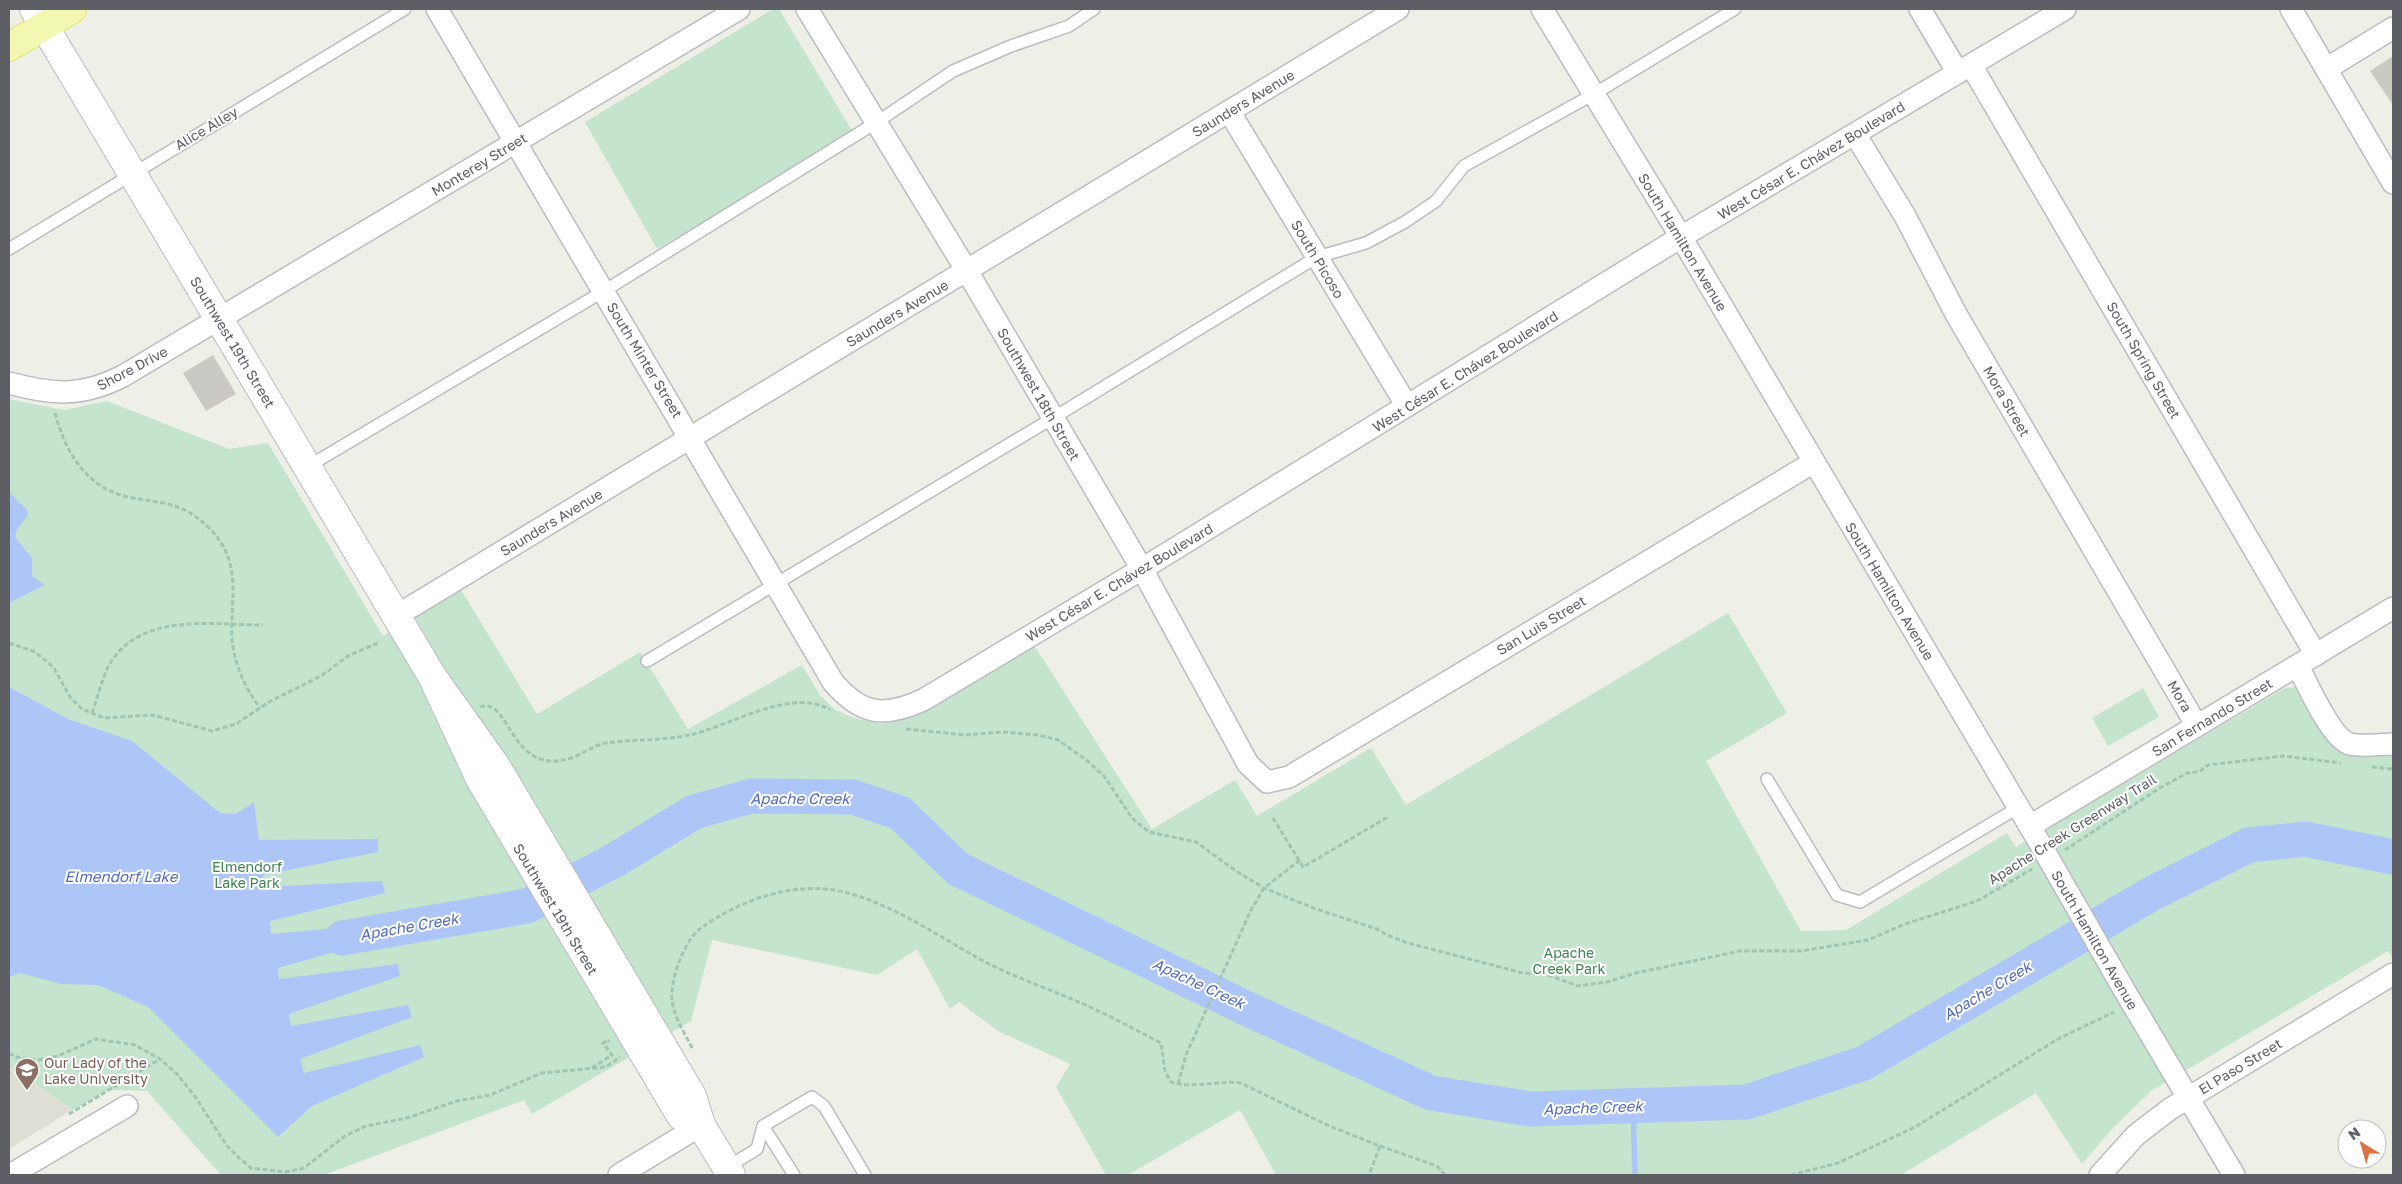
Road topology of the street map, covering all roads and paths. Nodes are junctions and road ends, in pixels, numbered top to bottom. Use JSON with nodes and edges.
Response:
{"nodes":[{"id":1,"x":72,"y":9,"type":"edge"},
{"id":2,"x":405,"y":9,"type":"edge"},
{"id":3,"x":437,"y":9,"type":"edge"},
{"id":4,"x":739,"y":9,"type":"edge"},
{"id":5,"x":806,"y":9,"type":"edge"},
{"id":6,"x":1094,"y":9,"type":"edge"},
{"id":7,"x":1398,"y":9,"type":"edge"},
{"id":8,"x":1542,"y":9,"type":"edge"},
{"id":9,"x":1735,"y":9,"type":"edge"},
{"id":10,"x":1920,"y":9,"type":"edge"},
{"id":11,"x":2065,"y":9,"type":"edge"},
{"id":12,"x":2290,"y":9,"type":"edge"},
{"id":13,"x":39,"y":17,"type":"edge"},
{"id":14,"x":2393,"y":28,"type":"edge"},
{"id":15,"x":9,"y":47,"type":"edge"},
{"id":16,"x":1965,"y":69,"type":"junction"},
{"id":17,"x":2326,"y":69,"type":"junction"},
{"id":18,"x":1594,"y":94,"type":"junction"},
{"id":19,"x":1229,"y":111,"type":"junction"},
{"id":20,"x":877,"y":122,"type":"junction"},
{"id":21,"x":1855,"y":134,"type":"junction"},
{"id":22,"x":515,"y":143,"type":"junction"},
{"id":23,"x":132,"y":172,"type":"junction"},
{"id":24,"x":2393,"y":183,"type":"edge"},
{"id":25,"x":1681,"y":237,"type":"junction"},
{"id":26,"x":9,"y":249,"type":"edge"},
{"id":27,"x":1317,"y":257,"type":"junction"},
{"id":28,"x":967,"y":271,"type":"junction"},
{"id":29,"x":604,"y":291,"type":"junction"},
{"id":30,"x":219,"y":320,"type":"junction"},
{"id":31,"x":9,"y":383,"type":"edge"},
{"id":32,"x":1407,"y":406,"type":"junction"},
{"id":33,"x":55,"y":413,"type":"dead end"},
{"id":34,"x":1053,"y":418,"type":"junction"},
{"id":35,"x":692,"y":438,"type":"junction"},
{"id":36,"x":1814,"y":462,"type":"junction"},
{"id":37,"x":307,"y":467,"type":"junction"},
{"id":38,"x":1142,"y":569,"type":"junction"},
{"id":39,"x":776,"y":583,"type":"junction"},
{"id":40,"x":2393,"y":608,"type":"edge"},
{"id":41,"x":396,"y":616,"type":"junction"},
{"id":42,"x":232,"y":625,"type":"junction"},
{"id":43,"x":263,"y":625,"type":"dead end"},
{"id":44,"x":380,"y":642,"type":"dead end"},
{"id":45,"x":9,"y":643,"type":"edge"},
{"id":46,"x":2307,"y":660,"type":"junction"},
{"id":47,"x":647,"y":661,"type":"dead end"},
{"id":48,"x":2163,"y":666,"type":"joint"},
{"id":49,"x":859,"y":706,"type":"joint"},
{"id":50,"x":260,"y":708,"type":"junction"},
{"id":51,"x":475,"y":710,"type":"dead end"},
{"id":52,"x":92,"y":713,"type":"junction"},
{"id":53,"x":835,"y":713,"type":"dead end"},
{"id":54,"x":2198,"y":726,"type":"junction"},
{"id":55,"x":902,"y":728,"type":"dead end"},
{"id":56,"x":2393,"y":744,"type":"edge"},
{"id":57,"x":2346,"y":764,"type":"dead end"},
{"id":58,"x":2365,"y":766,"type":"dead end"},
{"id":59,"x":2393,"y":769,"type":"edge"},
{"id":60,"x":1768,"y":779,"type":"dead end"},
{"id":61,"x":1267,"y":782,"type":"joint"},
{"id":62,"x":2018,"y":807,"type":"junction"},
{"id":63,"x":1388,"y":817,"type":"dead end"},
{"id":64,"x":1273,"y":818,"type":"dead end"},
{"id":65,"x":2030,"y":826,"type":"junction"},
{"id":66,"x":2047,"y":855,"type":"junction"},
{"id":67,"x":1300,"y":860,"type":"junction"},
{"id":68,"x":1264,"y":888,"type":"junction"},
{"id":69,"x":2393,"y":974,"type":"edge"},
{"id":70,"x":2127,"y":996,"type":"junction"},
{"id":71,"x":695,"y":1052,"type":"dead end"},
{"id":72,"x":9,"y":1053,"type":"edge"},
{"id":73,"x":628,"y":1053,"type":"dead end"},
{"id":74,"x":620,"y":1057,"type":"junction"},
{"id":75,"x":160,"y":1059,"type":"junction"},
{"id":76,"x":591,"y":1068,"type":"junction"},
{"id":77,"x":1178,"y":1084,"type":"junction"},
{"id":78,"x":2187,"y":1097,"type":"junction"},
{"id":79,"x":127,"y":1106,"type":"dead end"},
{"id":80,"x":62,"y":1119,"type":"dead end"},
{"id":81,"x":701,"y":1125,"type":"junction"},
{"id":82,"x":763,"y":1126,"type":"junction"},
{"id":83,"x":1380,"y":1146,"type":"junction"},
{"id":84,"x":728,"y":1171,"type":"edge"},
{"id":85,"x":11,"y":1175,"type":"edge"},
{"id":86,"x":619,"y":1175,"type":"edge"},
{"id":87,"x":794,"y":1175,"type":"edge"},
{"id":88,"x":865,"y":1175,"type":"edge"},
{"id":89,"x":1369,"y":1175,"type":"edge"},
{"id":90,"x":1445,"y":1175,"type":"edge"},
{"id":91,"x":1790,"y":1175,"type":"edge"},
{"id":92,"x":2100,"y":1175,"type":"edge"},
{"id":93,"x":2234,"y":1175,"type":"edge"}],
"edges":[{"from":1,"to":13,"type":"main road"},
{"from":2,"to":23,"type":"lane","name":"Alice Alley"},
{"from":3,"to":22,"type":"street","name":"South Minter Street"},
{"from":4,"to":22,"type":"street","name":"Monterey Street"},
{"from":5,"to":20,"type":"street","name":"Southwest 18th Street"},
{"from":6,"to":20,"type":"lane"},
{"from":7,"to":19,"type":"street","name":"Saunders Avenue"},
{"from":8,"to":18,"type":"street","name":"South Hamilton Avenue"},
{"from":9,"to":18,"type":"lane"},
{"from":10,"to":16,"type":"street","name":"South Spring Street"},
{"from":11,"to":16,"type":"street","name":"West César E. Chávez Boulevard"},
{"from":12,"to":17,"type":"street"},
{"from":13,"to":15,"type":"main road"},
{"from":13,"to":23,"type":"street","name":"Southwest 19th Street"},
{"from":14,"to":17,"type":"street"},
{"from":16,"to":21,"type":"street","name":"West César E. Chávez Boulevard"},
{"from":16,"to":46,"type":"street","name":"South Spring Street"},
{"from":17,"to":24,"type":"street"},
{"from":18,"to":25,"type":"street","name":"South Hamilton Avenue"},
{"from":18,"to":27,"type":"lane"},
{"from":19,"to":27,"type":"street","name":"South Picoso"},
{"from":19,"to":28,"type":"street","name":"Saunders Avenue"},
{"from":20,"to":28,"type":"street","name":"Southwest 18th Street"},
{"from":20,"to":29,"type":"lane"},
{"from":21,"to":25,"type":"street","name":"West César E. Chávez Boulevard"},
{"from":21,"to":48,"type":"street","name":"Mora Street"},
{"from":22,"to":29,"type":"street","name":"South Minter Street"},
{"from":22,"to":30,"type":"street","name":"Monterey Street"},
{"from":23,"to":26,"type":"lane","name":"Alice Alley"},
{"from":23,"to":30,"type":"street","name":"Southwest 19th Street"},
{"from":25,"to":32,"type":"street","name":"West César E. Chávez Boulevard"},
{"from":25,"to":36,"type":"street","name":"South Hamilton Avenue"},
{"from":27,"to":32,"type":"street","name":"South Picoso"},
{"from":27,"to":34,"type":"lane"},
{"from":28,"to":34,"type":"street","name":"Southwest 18th Street"},
{"from":28,"to":35,"type":"street","name":"Saunders Avenue"},
{"from":29,"to":35,"type":"street","name":"South Minter Street"},
{"from":29,"to":37,"type":"lane"},
{"from":30,"to":31,"type":"street","name":"Shore Drive"},
{"from":30,"to":37,"type":"street","name":"Southwest 19th Street"},
{"from":32,"to":38,"type":"street","name":"West César E. Chávez Boulevard"},
{"from":33,"to":42,"type":"path"},
{"from":34,"to":38,"type":"street","name":"Southwest 18th Street"},
{"from":34,"to":39,"type":"lane"},
{"from":35,"to":39,"type":"street","name":"South Minter Street"},
{"from":35,"to":41,"type":"street","name":"Saunders Avenue"},
{"from":36,"to":61,"type":"street","name":"San Luis Street"},
{"from":36,"to":62,"type":"street","name":"South Hamilton Avenue"},
{"from":37,"to":41,"type":"street","name":"Southwest 19th Street"},
{"from":38,"to":49,"type":"street","name":"West César E. Chávez Boulevard"},
{"from":38,"to":61,"type":"street","name":"Southwest 18th Street"},
{"from":39,"to":47,"type":"lane"},
{"from":39,"to":49,"type":"street","name":"South Minter Street"},
{"from":40,"to":46,"type":"street","name":"San Fernando Street"},
{"from":41,"to":81,"type":"street","name":"Southwest 19th Street"},
{"from":42,"to":43,"type":"path"},
{"from":42,"to":50,"type":"path"},
{"from":42,"to":52,"type":"path"},
{"from":44,"to":50,"type":"path"},
{"from":45,"to":52,"type":"path"},
{"from":46,"to":54,"type":"street","name":"San Fernando Street"},
{"from":46,"to":56,"type":"street","name":"South Spring Street"},
{"from":48,"to":54,"type":"street","name":"Mora"},
{"from":50,"to":52,"type":"path"},
{"from":51,"to":53,"type":"path"},
{"from":54,"to":65,"type":"street","name":"San Fernando Street"},
{"from":55,"to":68,"type":"path","name":"Apache Creek Greenway Trail"},
{"from":57,"to":66,"type":"path","name":"Apache Creek Greenway Trail"},
{"from":58,"to":59,"type":"path"},
{"from":60,"to":62,"type":"lane"},
{"from":62,"to":65,"type":"street","name":"South Hamilton Avenue"},
{"from":63,"to":67,"type":"path"},
{"from":64,"to":67,"type":"path"},
{"from":65,"to":66,"type":"street","name":"South Hamilton Avenue"},
{"from":66,"to":68,"type":"path","name":"Apache Creek Greenway Trail"},
{"from":66,"to":70,"type":"street","name":"South Hamilton Avenue","bridge":true},
{"from":67,"to":68,"type":"path"},
{"from":68,"to":77,"type":"path"},
{"from":69,"to":78,"type":"street","name":"El Paso Street"},
{"from":70,"to":78,"type":"street","name":"South Hamilton Avenue"},
{"from":70,"to":91,"type":"path"},
{"from":71,"to":77,"type":"path"},
{"from":72,"to":75,"type":"path"},
{"from":73,"to":74,"type":"path"},
{"from":74,"to":76,"type":"path"},
{"from":74,"to":76,"type":"path"},
{"from":75,"to":76,"type":"path"},
{"from":75,"to":80,"type":"path"},
{"from":77,"to":83,"type":"path"},
{"from":78,"to":92,"type":"street","name":"El Paso Street"},
{"from":78,"to":93,"type":"street","name":"South Hamilton Avenue"},
{"from":79,"to":85,"type":"street"},
{"from":81,"to":84,"type":"street","name":"Southwest 19th Street"},
{"from":81,"to":86,"type":"street"},
{"from":82,"to":84,"type":"lane"},
{"from":82,"to":87,"type":"lane"},
{"from":82,"to":88,"type":"lane"},
{"from":83,"to":89,"type":"path"},
{"from":83,"to":90,"type":"path"}]}
